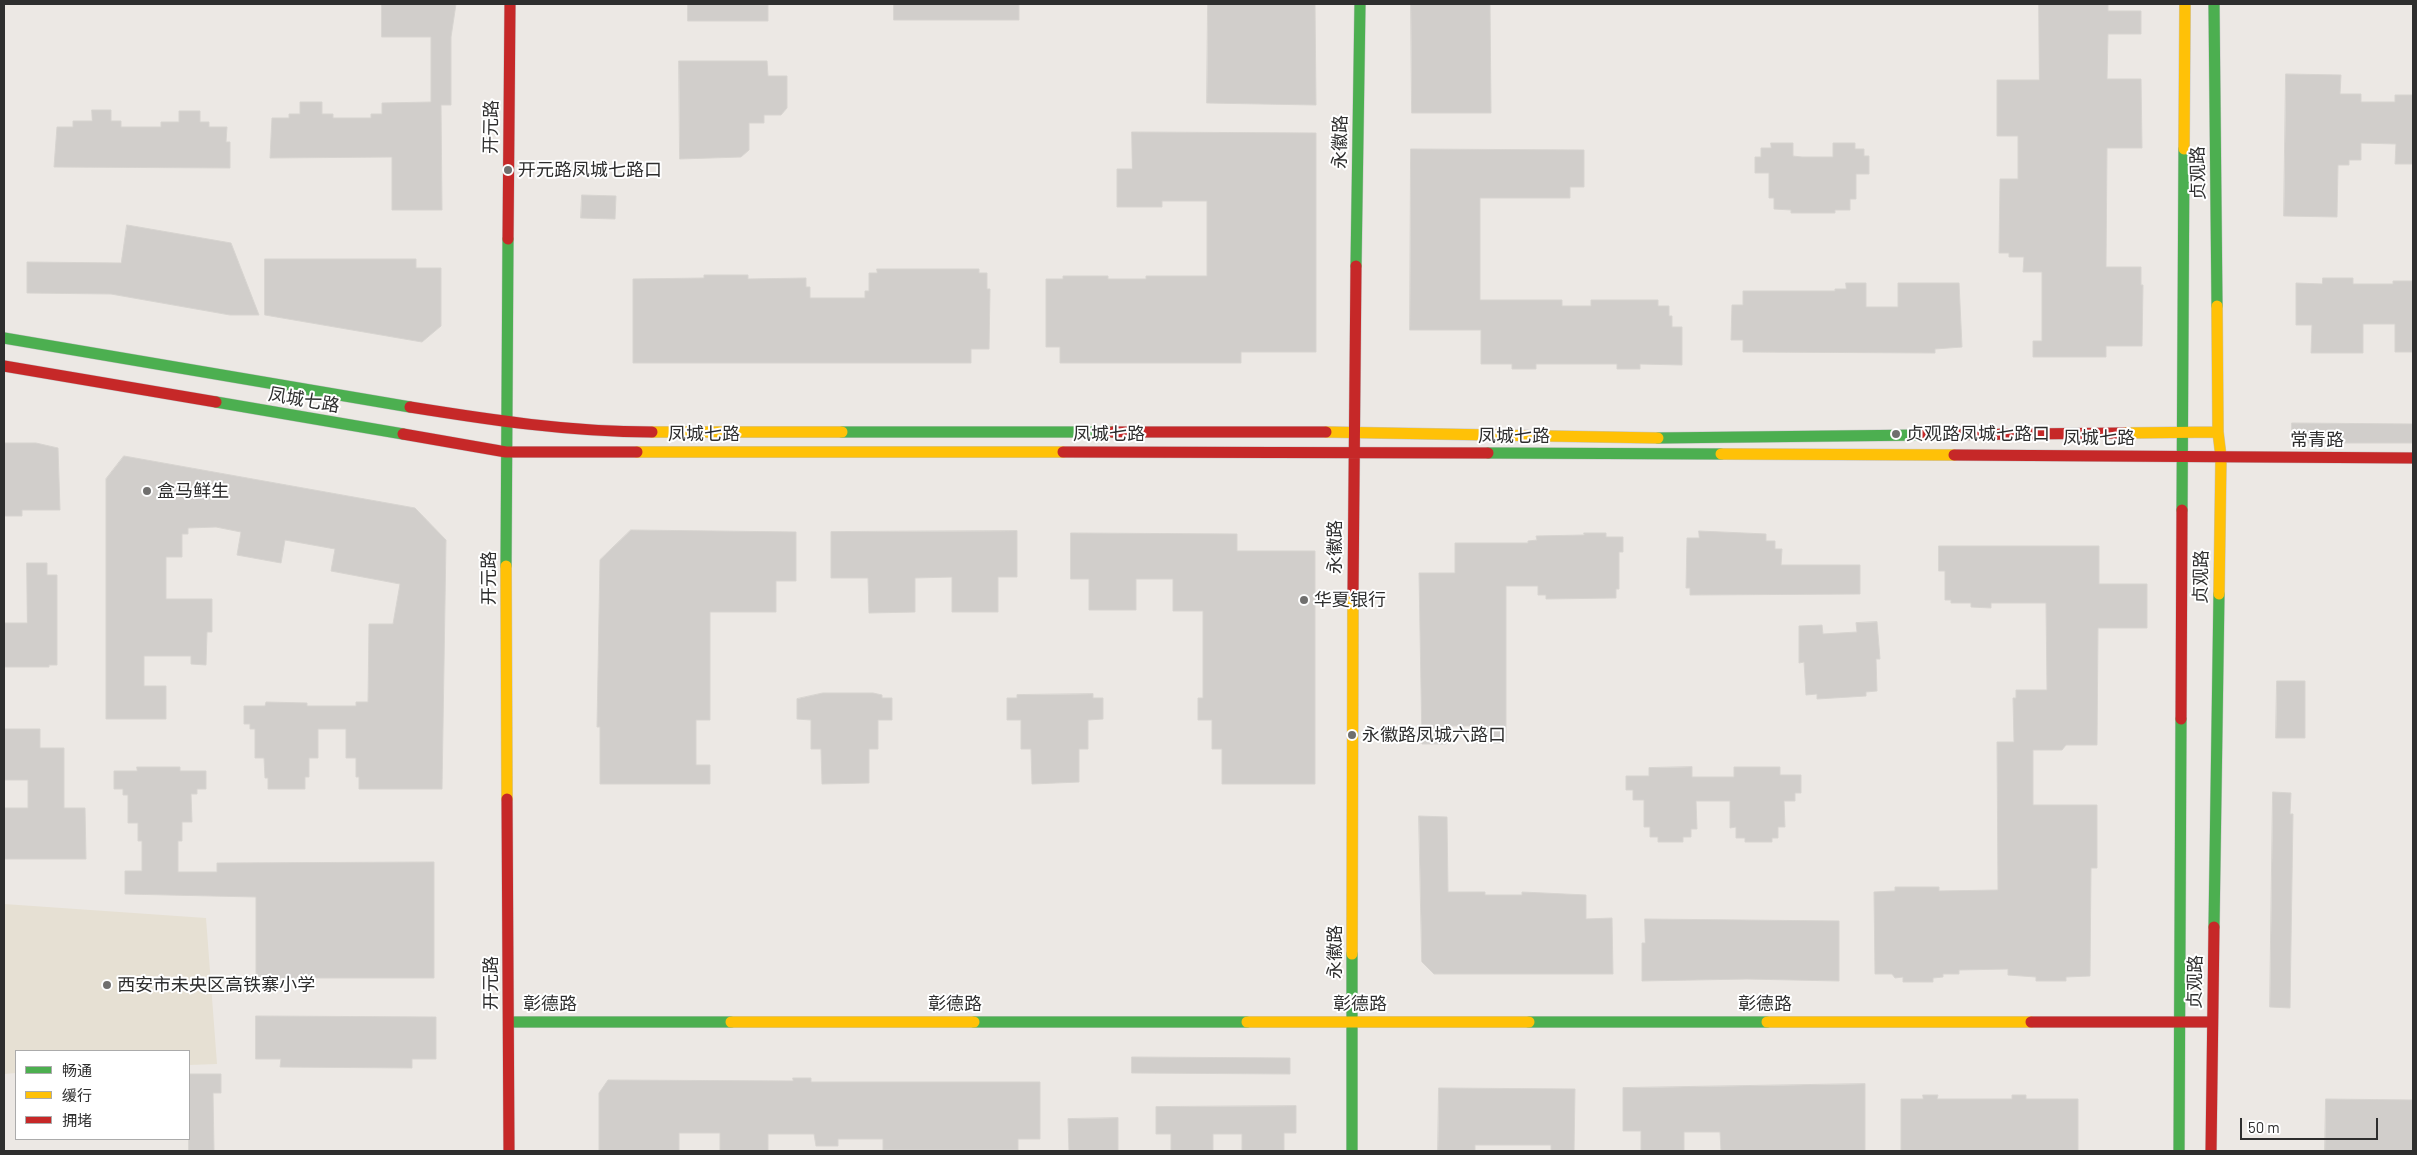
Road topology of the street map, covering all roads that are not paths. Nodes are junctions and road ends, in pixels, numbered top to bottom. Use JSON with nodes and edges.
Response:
{"nodes":[{"id":1,"x":510,"y":4,"type":"edge"},
{"id":2,"x":1360,"y":4,"type":"edge"},
{"id":3,"x":2185,"y":4,"type":"edge"},
{"id":4,"x":2214,"y":4,"type":"edge"},
{"id":5,"x":4,"y":338,"type":"edge"},
{"id":6,"x":4,"y":366,"type":"edge"},
{"id":7,"x":506,"y":422,"type":"junction"},
{"id":8,"x":2182,"y":431,"type":"junction"},
{"id":9,"x":1353,"y":432,"type":"junction"},
{"id":10,"x":2218,"y":432,"type":"junction"},
{"id":11,"x":506,"y":452,"type":"junction"},
{"id":12,"x":1353,"y":452,"type":"junction"},
{"id":13,"x":2182,"y":455,"type":"junction"},
{"id":14,"x":2220,"y":457,"type":"junction"},
{"id":15,"x":2413,"y":458,"type":"edge"},
{"id":16,"x":509,"y":1022,"type":"junction"},
{"id":17,"x":1352,"y":1022,"type":"junction"},
{"id":18,"x":2180,"y":1022,"type":"junction"},
{"id":19,"x":2211,"y":1022,"type":"junction"},
{"id":20,"x":509,"y":1151,"type":"edge"},
{"id":21,"x":1352,"y":1151,"type":"edge"},
{"id":22,"x":2179,"y":1151,"type":"edge"},
{"id":23,"x":2210,"y":1151,"type":"edge"}],
"edges":[{"from":1,"to":7,"type":"street","name":"开元路"},
{"from":2,"to":9,"type":"street","name":"永徽路"},
{"from":3,"to":8,"type":"street","name":"贞观路"},
{"from":4,"to":10,"type":"street","name":"贞观路"},
{"from":5,"to":7,"type":"street","name":"凤城七路"},
{"from":6,"to":11,"type":"street","name":"凤城七路"},
{"from":7,"to":9,"type":"street","name":"凤城七路"},
{"from":7,"to":11,"type":"street","name":"开元路"},
{"from":8,"to":9,"type":"street","name":"凤城七路"},
{"from":8,"to":10,"type":"street","name":"凤城七路"},
{"from":8,"to":13,"type":"street","name":"贞观路"},
{"from":9,"to":12,"type":"street","name":"永徽路"},
{"from":10,"to":14,"type":"street","name":"贞观路"},
{"from":11,"to":12,"type":"street","name":"凤城七路"},
{"from":11,"to":16,"type":"street","name":"开元路"},
{"from":12,"to":13,"type":"street","name":"凤城七路"},
{"from":12,"to":17,"type":"street","name":"永徽路"},
{"from":13,"to":14,"type":"street","name":"凤城七路"},
{"from":13,"to":18,"type":"street","name":"贞观路"},
{"from":14,"to":15,"type":"street","name":"常青路"},
{"from":14,"to":19,"type":"street","name":"贞观路"},
{"from":16,"to":17,"type":"street","name":"彰德路"},
{"from":16,"to":20,"type":"street","name":"开元路"},
{"from":17,"to":18,"type":"street","name":"彰德路"},
{"from":17,"to":21,"type":"street","name":"永徽路"},
{"from":18,"to":19,"type":"street","name":"彰德路"},
{"from":18,"to":22,"type":"street","name":"贞观路"},
{"from":19,"to":23,"type":"street","name":"贞观路"}]}
